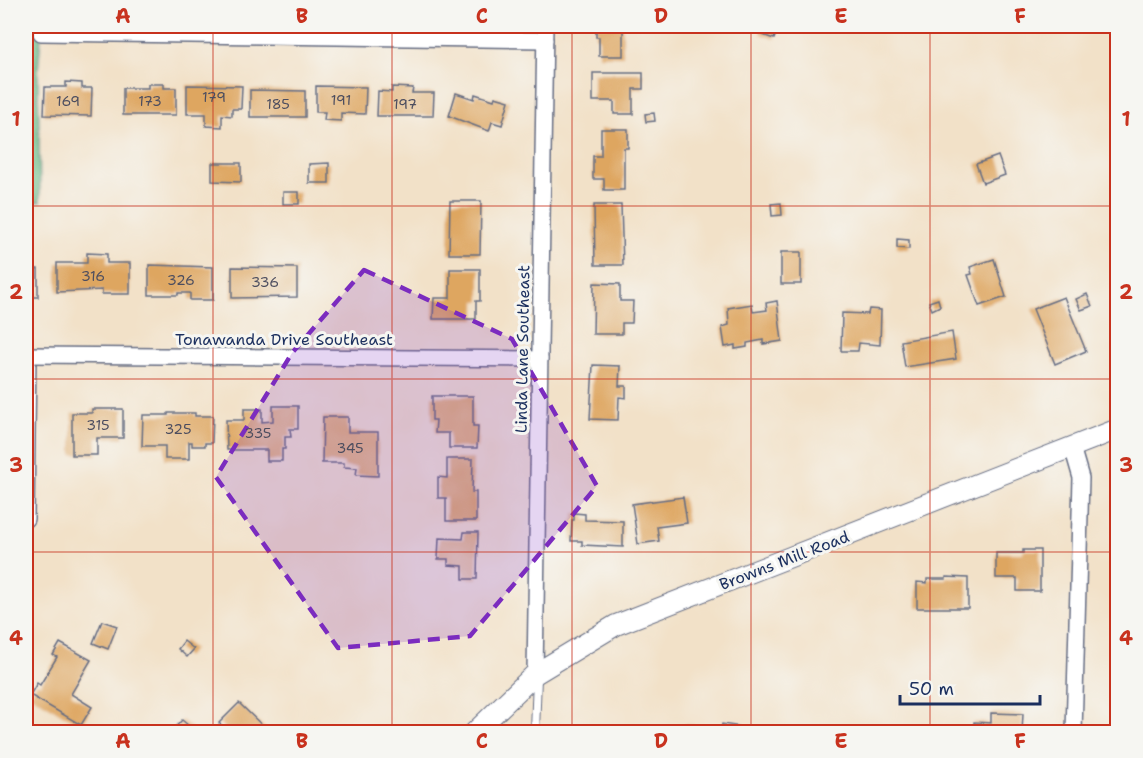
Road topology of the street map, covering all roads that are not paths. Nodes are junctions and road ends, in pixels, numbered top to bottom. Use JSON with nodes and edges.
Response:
{"nodes":[{"id":1,"x":191,"y":30,"type":"edge"},
{"id":2,"x":41,"y":33,"type":"dead end"},
{"id":3,"x":545,"y":33,"type":"edge"},
{"id":4,"x":27,"y":356,"type":"edge"},
{"id":5,"x":540,"y":359,"type":"junction"},
{"id":6,"x":1118,"y":429,"type":"edge"},
{"id":7,"x":1072,"y":447,"type":"junction"},
{"id":8,"x":26,"y":519,"type":"edge"},
{"id":9,"x":536,"y":673,"type":"junction"},
{"id":10,"x":475,"y":732,"type":"edge"},
{"id":11,"x":535,"y":732,"type":"edge"},
{"id":12,"x":1074,"y":732,"type":"edge"}],
"edges":[{"from":1,"to":2,"type":"street"},
{"from":1,"to":3,"type":"street"},
{"from":3,"to":5,"type":"street","name":"Linda Lane Southeast"},
{"from":4,"to":5,"type":"street","name":"Tonawanda Drive Southeast"},
{"from":4,"to":8,"type":"street","name":"Tonawanda Drive Southeast"},
{"from":5,"to":9,"type":"street","name":"Linda Lane Southeast"},
{"from":6,"to":7,"type":"street","name":"Browns Mill Road"},
{"from":7,"to":9,"type":"street","name":"Browns Mill Road"},
{"from":7,"to":12,"type":"street"},
{"from":9,"to":10,"type":"street","name":"Browns Mill Road"},
{"from":9,"to":11,"type":"lane"}]}
